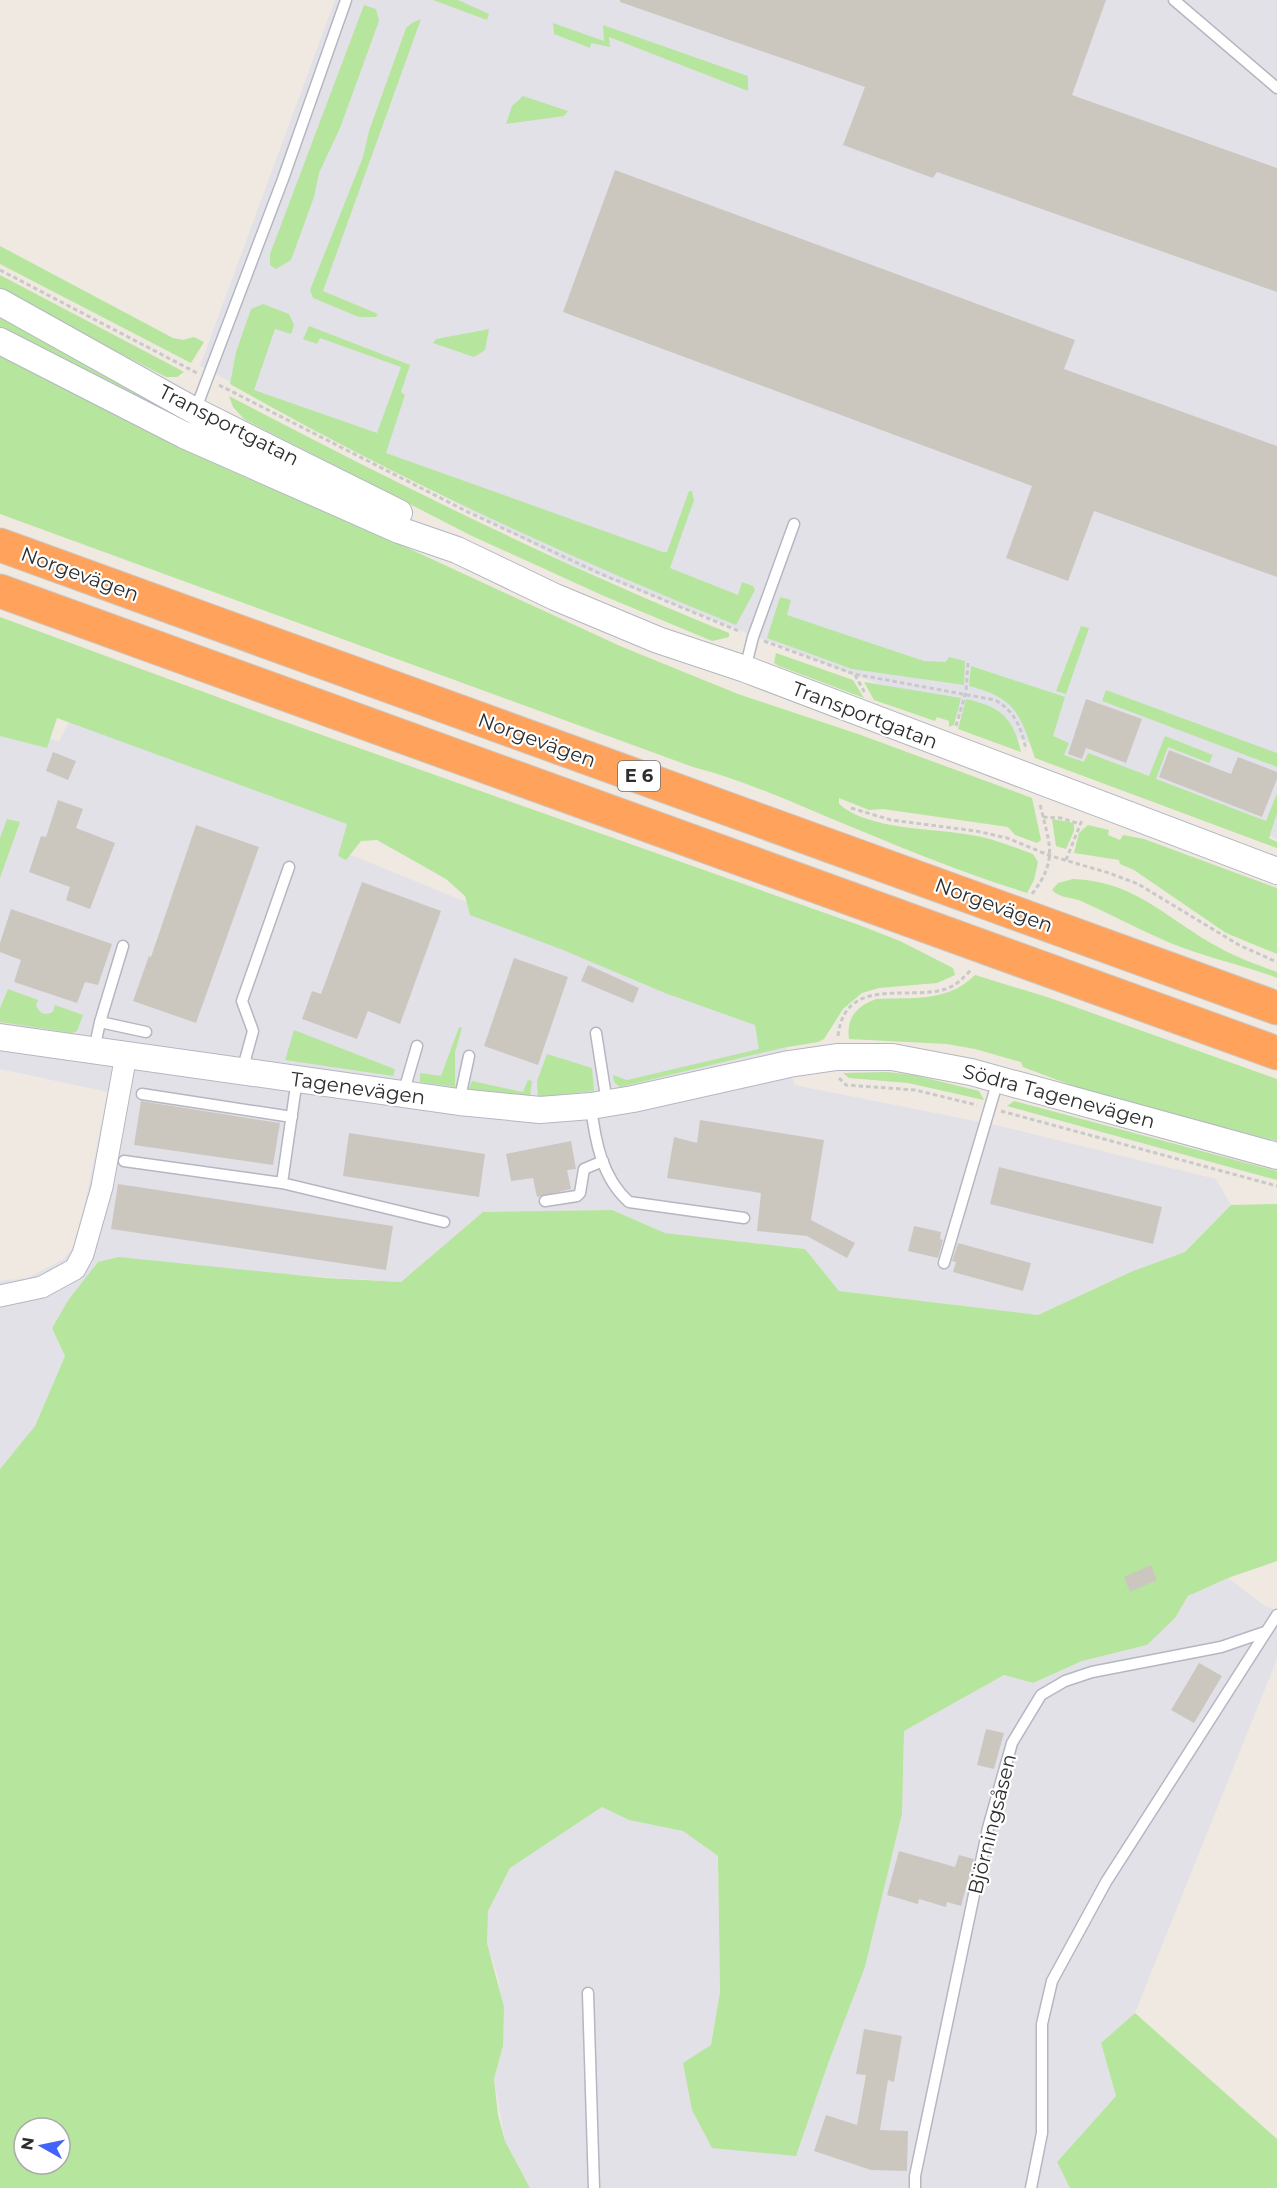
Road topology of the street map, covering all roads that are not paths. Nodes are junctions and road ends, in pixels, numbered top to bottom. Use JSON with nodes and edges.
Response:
{"nodes":[{"id":1,"x":346,"y":0,"type":"edge"},
{"id":2,"x":1174,"y":0,"type":"edge"},
{"id":3,"x":1277,"y":88,"type":"edge"},
{"id":4,"x":0,"y":302,"type":"edge"},
{"id":5,"x":0,"y":340,"type":"edge"},
{"id":6,"x":189,"y":423,"type":"junction"},
{"id":7,"x":794,"y":524,"type":"dead end"},
{"id":8,"x":0,"y":545,"type":"edge"},
{"id":9,"x":0,"y":591,"type":"edge"},
{"id":10,"x":745,"y":669,"type":"junction"},
{"id":11,"x":290,"y":867,"type":"dead end"},
{"id":12,"x":1277,"y":871,"type":"edge"},
{"id":13,"x":123,"y":946,"type":"dead end"},
{"id":14,"x":1277,"y":1008,"type":"edge"},
{"id":15,"x":100,"y":1022,"type":"junction"},
{"id":16,"x":146,"y":1032,"type":"dead end"},
{"id":17,"x":596,"y":1033,"type":"dead end"},
{"id":18,"x":0,"y":1037,"type":"edge"},
{"id":19,"x":417,"y":1046,"type":"dead end"},
{"id":20,"x":94,"y":1051,"type":"junction"},
{"id":21,"x":1277,"y":1053,"type":"edge"},
{"id":22,"x":126,"y":1055,"type":"junction"},
{"id":23,"x":469,"y":1056,"type":"dead end"},
{"id":24,"x":837,"y":1058,"type":"joint"},
{"id":25,"x":242,"y":1071,"type":"junction"},
{"id":26,"x":297,"y":1079,"type":"junction"},
{"id":27,"x":998,"y":1080,"type":"junction"},
{"id":28,"x":142,"y":1094,"type":"dead end"},
{"id":29,"x":402,"y":1094,"type":"junction"},
{"id":30,"x":459,"y":1102,"type":"junction"},
{"id":31,"x":599,"y":1105,"type":"junction"},
{"id":32,"x":292,"y":1117,"type":"junction"},
{"id":33,"x":1277,"y":1156,"type":"edge"},
{"id":34,"x":124,"y":1161,"type":"dead end"},
{"id":35,"x":603,"y":1161,"type":"junction"},
{"id":36,"x":282,"y":1183,"type":"junction"},
{"id":37,"x":545,"y":1201,"type":"dead end"},
{"id":38,"x":744,"y":1218,"type":"dead end"},
{"id":39,"x":444,"y":1222,"type":"dead end"},
{"id":40,"x":944,"y":1263,"type":"dead end"},
{"id":41,"x":0,"y":1296,"type":"edge"},
{"id":42,"x":1277,"y":1615,"type":"edge"},
{"id":43,"x":1265,"y":1632,"type":"junction"},
{"id":44,"x":588,"y":1993,"type":"dead end"},
{"id":45,"x":594,"y":2188,"type":"edge"},
{"id":46,"x":915,"y":2188,"type":"edge"},
{"id":47,"x":1031,"y":2188,"type":"edge"}],
"edges":[{"from":1,"to":6,"type":"lane"},
{"from":2,"to":3,"type":"lane"},
{"from":4,"to":6,"type":"street","name":"Transportgatan"},
{"from":5,"to":6,"type":"street","name":"Transportgatan"},
{"from":6,"to":10,"type":"street","name":"Transportgatan"},
{"from":7,"to":10,"type":"lane"},
{"from":8,"to":14,"type":"highway","name":"Norgevägen","number":"E 6"},
{"from":9,"to":21,"type":"highway","number":"E 6"},
{"from":10,"to":12,"type":"street","name":"Transportgatan"},
{"from":11,"to":25,"type":"lane"},
{"from":13,"to":15,"type":"lane"},
{"from":15,"to":16,"type":"lane"},
{"from":15,"to":20,"type":"lane"},
{"from":17,"to":31,"type":"lane"},
{"from":18,"to":20,"type":"street","name":"Tagenevägen"},
{"from":19,"to":29,"type":"lane"},
{"from":20,"to":22,"type":"street","name":"Tagenevägen"},
{"from":22,"to":25,"type":"street","name":"Tagenevägen"},
{"from":22,"to":41,"type":"street"},
{"from":23,"to":30,"type":"lane"},
{"from":24,"to":27,"type":"street","name":"Södra Tagenevägen"},
{"from":24,"to":31,"type":"street","name":"Tagenevägen"},
{"from":25,"to":26,"type":"street","name":"Tagenevägen"},
{"from":26,"to":29,"type":"street","name":"Tagenevägen"},
{"from":26,"to":32,"type":"lane"},
{"from":27,"to":33,"type":"street","name":"Södra Tagenevägen"},
{"from":27,"to":40,"type":"lane"},
{"from":28,"to":32,"type":"lane"},
{"from":29,"to":30,"type":"street","name":"Tagenevägen"},
{"from":30,"to":31,"type":"street","name":"Tagenevägen"},
{"from":31,"to":35,"type":"lane"},
{"from":32,"to":36,"type":"lane"},
{"from":34,"to":36,"type":"lane"},
{"from":35,"to":37,"type":"lane"},
{"from":35,"to":38,"type":"lane"},
{"from":36,"to":39,"type":"lane"},
{"from":42,"to":43,"type":"lane"},
{"from":43,"to":46,"type":"lane","name":"Björningsåsen"},
{"from":43,"to":47,"type":"lane"},
{"from":44,"to":45,"type":"lane"}]}
